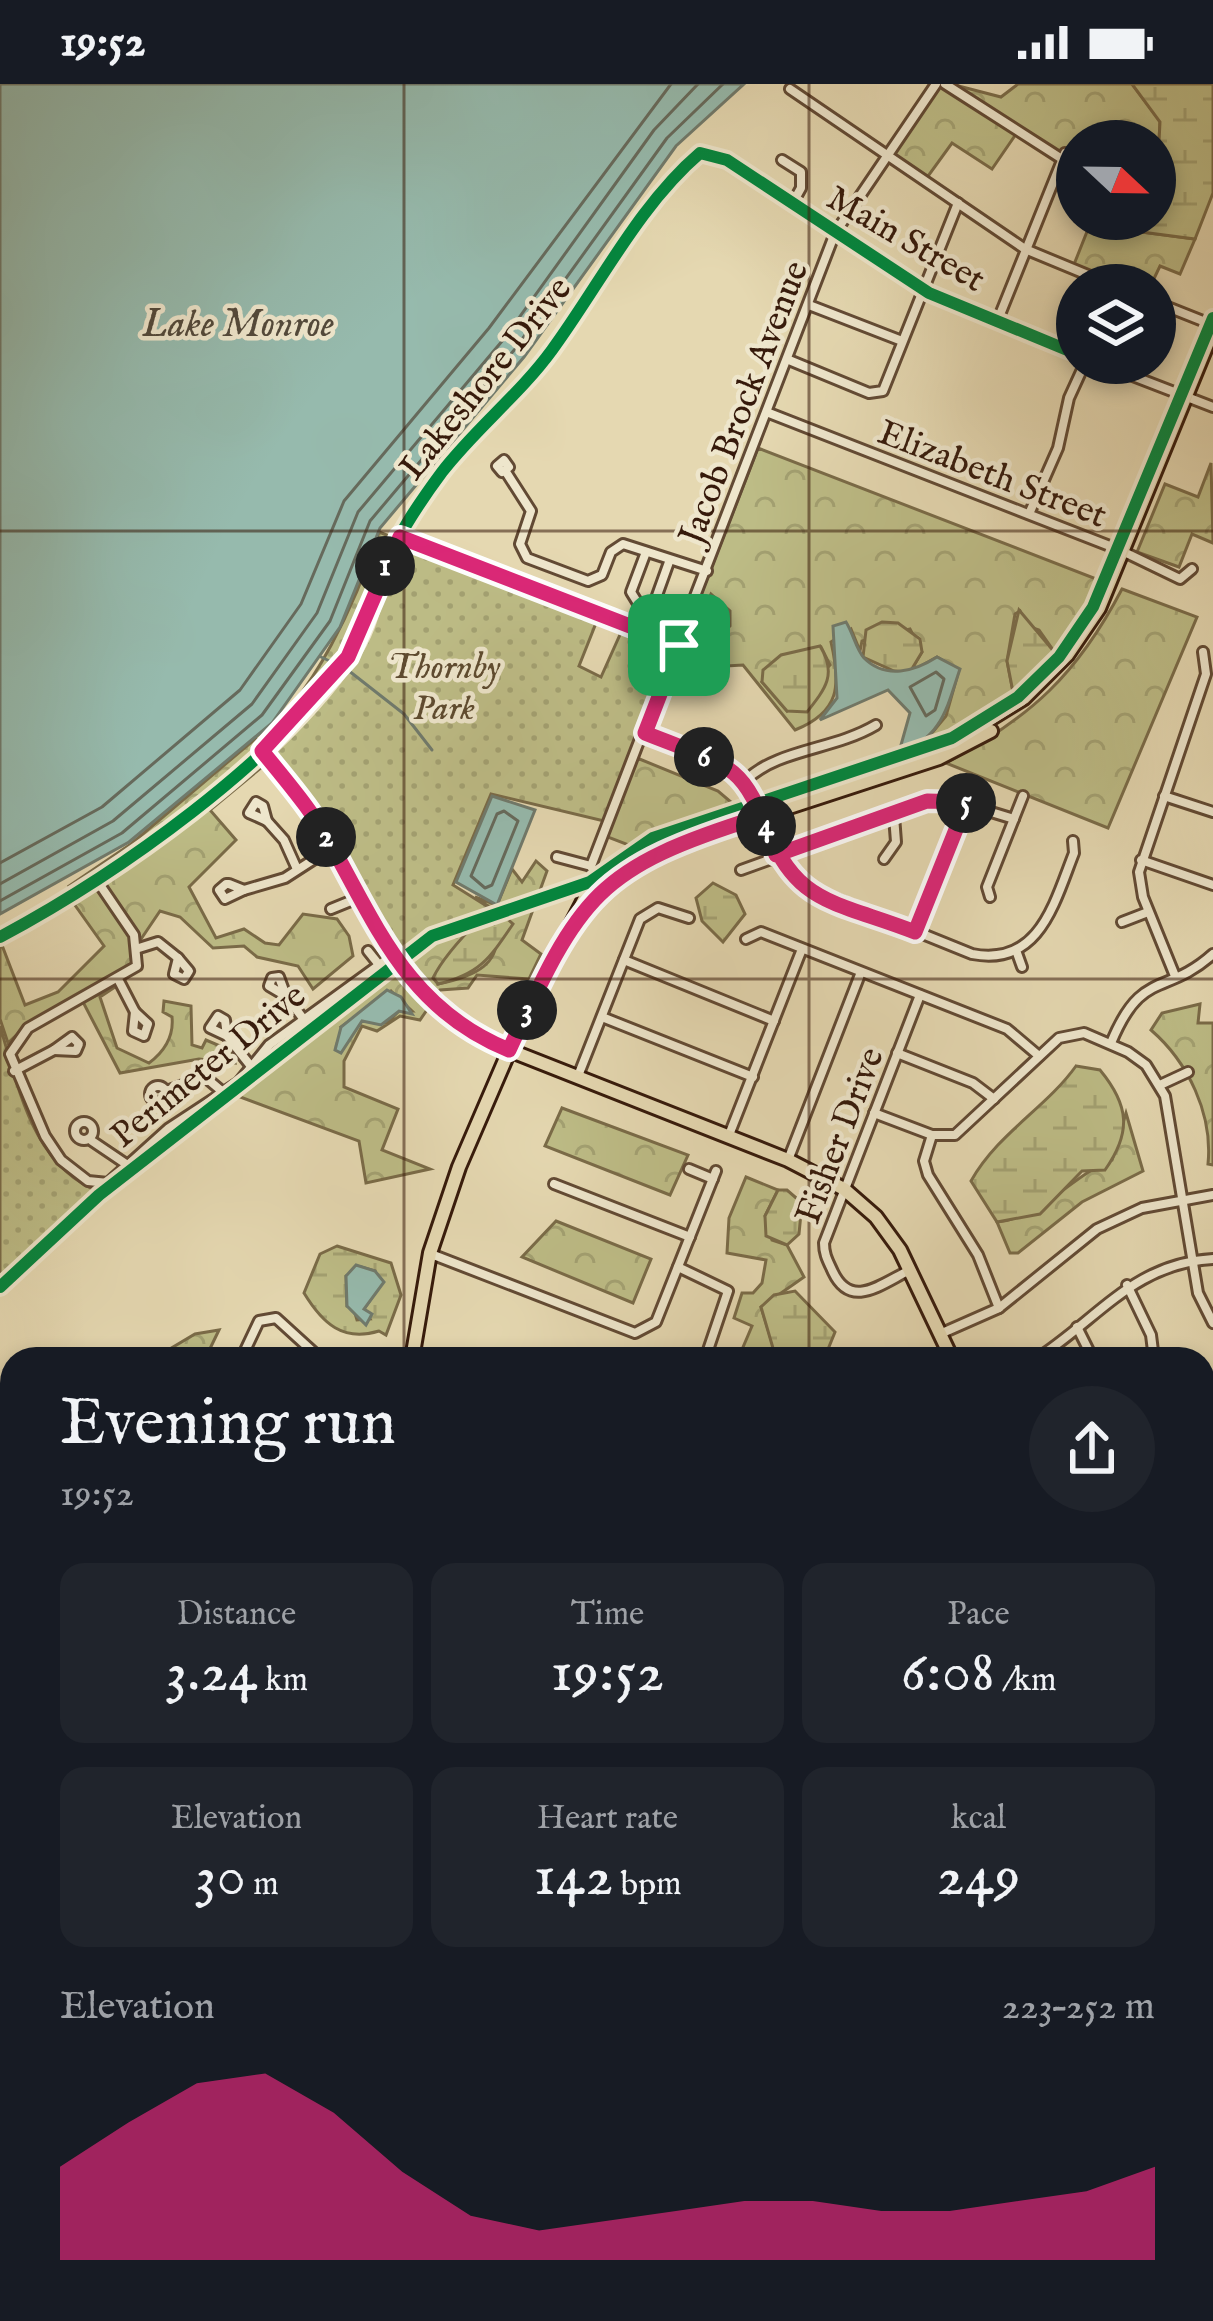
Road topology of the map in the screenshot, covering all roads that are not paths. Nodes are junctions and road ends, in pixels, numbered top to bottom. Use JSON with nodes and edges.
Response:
{"nodes":[{"id":1,"x":940,"y":84,"type":"edge"},
{"id":2,"x":790,"y":88,"type":"dead end"},
{"id":3,"x":717,"y":154,"type":"joint"},
{"id":4,"x":888,"y":155,"type":"junction"},
{"id":5,"x":782,"y":160,"type":"dead end"},
{"id":6,"x":958,"y":203,"type":"junction"},
{"id":7,"x":792,"y":204,"type":"junction"},
{"id":8,"x":835,"y":233,"type":"junction"},
{"id":9,"x":1025,"y":249,"type":"junction"},
{"id":10,"x":1061,"y":264,"type":"edge"},
{"id":11,"x":924,"y":290,"type":"junction"},
{"id":12,"x":809,"y":305,"type":"junction"},
{"id":13,"x":1176,"y":311,"type":"edge"},
{"id":14,"x":997,"y":322,"type":"junction"},
{"id":15,"x":1213,"y":327,"type":"edge"},
{"id":16,"x":902,"y":341,"type":"junction"},
{"id":17,"x":1056,"y":346,"type":"edge"},
{"id":18,"x":1213,"y":352,"type":"edge"},
{"id":19,"x":789,"y":360,"type":"junction"},
{"id":20,"x":1075,"y":384,"type":"edge"},
{"id":21,"x":1153,"y":384,"type":"edge"},
{"id":22,"x":1191,"y":399,"type":"junction"},
{"id":23,"x":1213,"y":407,"type":"edge"},
{"id":24,"x":769,"y":413,"type":"junction"},
{"id":25,"x":506,"y":472,"type":"dead end"},
{"id":26,"x":1029,"y":514,"type":"junction"},
{"id":27,"x":400,"y":537,"type":"junction"},
{"id":28,"x":646,"y":552,"type":"junction"},
{"id":29,"x":1128,"y":554,"type":"junction"},
{"id":30,"x":669,"y":562,"type":"junction"},
{"id":31,"x":1192,"y":569,"type":"dead end"},
{"id":32,"x":707,"y":571,"type":"junction"},
{"id":33,"x":679,"y":645,"type":"junction"},
{"id":34,"x":1203,"y":652,"type":"dead end"},
{"id":35,"x":876,"y":725,"type":"dead end"},
{"id":36,"x":645,"y":733,"type":"junction"},
{"id":37,"x":262,"y":751,"type":"junction"},
{"id":38,"x":746,"y":780,"type":"junction"},
{"id":39,"x":1023,"y":796,"type":"dead end"},
{"id":40,"x":1164,"y":796,"type":"junction"},
{"id":41,"x":967,"y":802,"type":"junction"},
{"id":42,"x":761,"y":812,"type":"junction"},
{"id":43,"x":1213,"y":812,"type":"edge"},
{"id":44,"x":894,"y":816,"type":"junction"},
{"id":45,"x":1014,"y":819,"type":"junction"},
{"id":46,"x":267,"y":821,"type":"dead end"},
{"id":47,"x":1073,"y":841,"type":"dead end"},
{"id":48,"x":333,"y":847,"type":"junction"},
{"id":49,"x":776,"y":855,"type":"junction"},
{"id":50,"x":557,"y":857,"type":"dead end"},
{"id":51,"x":884,"y":859,"type":"dead end"},
{"id":52,"x":1140,"y":860,"type":"junction"},
{"id":53,"x":591,"y":866,"type":"junction"},
{"id":54,"x":297,"y":869,"type":"junction"},
{"id":55,"x":740,"y":870,"type":"dead end"},
{"id":56,"x":98,"y":882,"type":"junction"},
{"id":57,"x":601,"y":885,"type":"junction"},
{"id":58,"x":1213,"y":885,"type":"edge"},
{"id":59,"x":244,"y":890,"type":"dead end"},
{"id":60,"x":990,"y":897,"type":"dead end"},
{"id":61,"x":358,"y":898,"type":"junction"},
{"id":62,"x":331,"y":909,"type":"dead end"},
{"id":63,"x":1148,"y":912,"type":"junction"},
{"id":64,"x":689,"y":918,"type":"dead end"},
{"id":65,"x":1122,"y":922,"type":"dead end"},
{"id":66,"x":915,"y":932,"type":"junction"},
{"id":67,"x":0,"y":937,"type":"edge"},
{"id":68,"x":746,"y":939,"type":"dead end"},
{"id":69,"x":139,"y":948,"type":"junction"},
{"id":70,"x":802,"y":949,"type":"junction"},
{"id":71,"x":368,"y":951,"type":"dead end"},
{"id":72,"x":1017,"y":953,"type":"junction"},
{"id":73,"x":1213,"y":954,"type":"edge"},
{"id":74,"x":393,"y":955,"type":"junction"},
{"id":75,"x":178,"y":958,"type":"dead end"},
{"id":76,"x":624,"y":960,"type":"junction"},
{"id":77,"x":380,"y":965,"type":"junction"},
{"id":78,"x":1022,"y":967,"type":"dead end"},
{"id":79,"x":861,"y":972,"type":"junction"},
{"id":80,"x":1175,"y":976,"type":"junction"},
{"id":81,"x":118,"y":981,"type":"junction"},
{"id":82,"x":920,"y":995,"type":"junction"},
{"id":83,"x":286,"y":996,"type":"dead end"},
{"id":84,"x":135,"y":1012,"type":"dead end"},
{"id":85,"x":602,"y":1018,"type":"junction"},
{"id":86,"x":305,"y":1021,"type":"junction"},
{"id":87,"x":774,"y":1022,"type":"junction"},
{"id":88,"x":226,"y":1036,"type":"dead end"},
{"id":89,"x":1112,"y":1044,"type":"junction"},
{"id":90,"x":54,"y":1050,"type":"dead end"},
{"id":91,"x":509,"y":1050,"type":"junction"},
{"id":92,"x":897,"y":1053,"type":"junction"},
{"id":93,"x":1039,"y":1056,"type":"junction"},
{"id":94,"x":250,"y":1065,"type":"junction"},
{"id":95,"x":14,"y":1071,"type":"junction"},
{"id":96,"x":1188,"y":1072,"type":"dead end"},
{"id":97,"x":753,"y":1076,"type":"junction"},
{"id":98,"x":578,"y":1077,"type":"junction"},
{"id":99,"x":1160,"y":1084,"type":"junction"},
{"id":100,"x":169,"y":1090,"type":"dead end"},
{"id":101,"x":224,"y":1093,"type":"junction"},
{"id":102,"x":994,"y":1100,"type":"junction"},
{"id":103,"x":874,"y":1113,"type":"junction"},
{"id":104,"x":932,"y":1136,"type":"junction"},
{"id":105,"x":728,"y":1137,"type":"junction"},
{"id":106,"x":92,"y":1141,"type":"dead end"},
{"id":107,"x":788,"y":1160,"type":"junction"},
{"id":108,"x":129,"y":1166,"type":"junction"},
{"id":109,"x":689,"y":1169,"type":"dead end"},
{"id":110,"x":554,"y":1184,"type":"dead end"},
{"id":111,"x":844,"y":1189,"type":"junction"},
{"id":112,"x":1213,"y":1195,"type":"edge"},
{"id":113,"x":1184,"y":1197,"type":"junction"},
{"id":114,"x":690,"y":1238,"type":"junction"},
{"id":115,"x":430,"y":1253,"type":"junction"},
{"id":116,"x":1213,"y":1259,"type":"edge"},
{"id":117,"x":1195,"y":1260,"type":"junction"},
{"id":118,"x":678,"y":1267,"type":"junction"},
{"id":119,"x":911,"y":1270,"type":"junction"},
{"id":120,"x":1127,"y":1285,"type":"junction"},
{"id":121,"x":999,"y":1308,"type":"junction"},
{"id":122,"x":1213,"y":1324,"type":"edge"},
{"id":123,"x":1077,"y":1328,"type":"junction"},
{"id":124,"x":940,"y":1334,"type":"junction"},
{"id":125,"x":246,"y":1347,"type":"edge"},
{"id":126,"x":309,"y":1347,"type":"edge"},
{"id":127,"x":414,"y":1347,"type":"edge"},
{"id":128,"x":709,"y":1347,"type":"edge"},
{"id":129,"x":946,"y":1347,"type":"edge"},
{"id":130,"x":1052,"y":1347,"type":"edge"},
{"id":131,"x":1087,"y":1347,"type":"edge"},
{"id":132,"x":1152,"y":1347,"type":"edge"}],
"edges":[{"from":1,"to":4,"type":"street","name":"Jacob Brock Avenue"},
{"from":1,"to":9,"type":"street"},
{"from":2,"to":4,"type":"street"},
{"from":3,"to":7,"type":"street","name":"Main Street"},
{"from":3,"to":27,"type":"street","name":"Lakeshore Drive"},
{"from":4,"to":6,"type":"street"},
{"from":4,"to":8,"type":"street","name":"Jacob Brock Avenue"},
{"from":5,"to":7,"type":"street"},
{"from":6,"to":9,"type":"street"},
{"from":6,"to":11,"type":"street"},
{"from":7,"to":8,"type":"street","name":"Main Street"},
{"from":8,"to":11,"type":"street","name":"Main Street"},
{"from":8,"to":12,"type":"street","name":"Jacob Brock Avenue"},
{"from":9,"to":10,"type":"street"},
{"from":9,"to":14,"type":"street"},
{"from":11,"to":14,"type":"street","name":"Main Street"},
{"from":11,"to":16,"type":"street"},
{"from":12,"to":16,"type":"street"},
{"from":12,"to":19,"type":"street","name":"Jacob Brock Avenue"},
{"from":13,"to":15,"type":"street"},
{"from":14,"to":17,"type":"street","name":"Main Street"},
{"from":15,"to":22,"type":"main road"},
{"from":16,"to":19,"type":"street"},
{"from":18,"to":22,"type":"main road"},
{"from":19,"to":24,"type":"street","name":"Jacob Brock Avenue"},
{"from":20,"to":26,"type":"street"},
{"from":21,"to":22,"type":"street"},
{"from":22,"to":23,"type":"street"},
{"from":22,"to":29,"type":"main road"},
{"from":24,"to":26,"type":"street","name":"Elizabeth Street"},
{"from":24,"to":32,"type":"street","name":"Jacob Brock Avenue"},
{"from":25,"to":28,"type":"street"},
{"from":26,"to":29,"type":"street","name":"Elizabeth Street"},
{"from":27,"to":33,"type":"street"},
{"from":27,"to":37,"type":"street","name":"Lakeshore Drive"},
{"from":28,"to":30,"type":"street"},
{"from":28,"to":30,"type":"street"},
{"from":29,"to":31,"type":"street","name":"Elizabeth Street"},
{"from":29,"to":42,"type":"main road"},
{"from":30,"to":32,"type":"street"},
{"from":32,"to":33,"type":"street","name":"Jacob Brock Avenue"},
{"from":33,"to":36,"type":"street","name":"Jacob Brock Avenue"},
{"from":34,"to":40,"type":"street"},
{"from":35,"to":38,"type":"street"},
{"from":36,"to":38,"type":"street"},
{"from":36,"to":53,"type":"street","name":"Jacob Brock Avenue"},
{"from":37,"to":48,"type":"street"},
{"from":37,"to":56,"type":"street","name":"Lakeshore Drive"},
{"from":38,"to":42,"type":"street"},
{"from":39,"to":45,"type":"street"},
{"from":40,"to":43,"type":"street"},
{"from":40,"to":52,"type":"street"},
{"from":41,"to":44,"type":"street"},
{"from":41,"to":45,"type":"street"},
{"from":41,"to":66,"type":"street"},
{"from":42,"to":49,"type":"street"},
{"from":42,"to":57,"type":"main road"},
{"from":44,"to":49,"type":"street"},
{"from":44,"to":51,"type":"street"},
{"from":45,"to":60,"type":"street"},
{"from":46,"to":54,"type":"street"},
{"from":47,"to":72,"type":"street"},
{"from":48,"to":54,"type":"street"},
{"from":48,"to":61,"type":"street"},
{"from":49,"to":55,"type":"street"},
{"from":49,"to":66,"type":"street"},
{"from":50,"to":53,"type":"street"},
{"from":52,"to":58,"type":"street"},
{"from":52,"to":63,"type":"street"},
{"from":53,"to":57,"type":"street"},
{"from":54,"to":59,"type":"street"},
{"from":56,"to":67,"type":"street","name":"Lakeshore Drive"},
{"from":56,"to":69,"type":"street"},
{"from":57,"to":91,"type":"main road"},
{"from":61,"to":62,"type":"street"},
{"from":61,"to":74,"type":"street"},
{"from":63,"to":65,"type":"street"},
{"from":63,"to":80,"type":"street"},
{"from":64,"to":76,"type":"street"},
{"from":66,"to":72,"type":"street"},
{"from":68,"to":70,"type":"street"},
{"from":69,"to":75,"type":"street"},
{"from":69,"to":81,"type":"street"},
{"from":70,"to":79,"type":"street"},
{"from":70,"to":87,"type":"street"},
{"from":71,"to":77,"type":"street"},
{"from":72,"to":78,"type":"street"},
{"from":73,"to":80,"type":"street"},
{"from":74,"to":77,"type":"street","name":"Perimeter Drive"},
{"from":74,"to":91,"type":"street"},
{"from":76,"to":85,"type":"street"},
{"from":76,"to":87,"type":"street"},
{"from":77,"to":86,"type":"street","name":"Perimeter Drive"},
{"from":79,"to":82,"type":"street"},
{"from":79,"to":107,"type":"street"},
{"from":80,"to":89,"type":"street"},
{"from":81,"to":84,"type":"street"},
{"from":81,"to":95,"type":"street"},
{"from":82,"to":92,"type":"street","name":"Fisher Drive"},
{"from":82,"to":93,"type":"street"},
{"from":83,"to":86,"type":"street"},
{"from":85,"to":97,"type":"street"},
{"from":85,"to":98,"type":"street"},
{"from":86,"to":94,"type":"street","name":"Perimeter Drive"},
{"from":87,"to":97,"type":"street"},
{"from":88,"to":94,"type":"street"},
{"from":89,"to":93,"type":"street"},
{"from":89,"to":99,"type":"street"},
{"from":90,"to":95,"type":"street"},
{"from":91,"to":98,"type":"main road"},
{"from":91,"to":115,"type":"main road"},
{"from":92,"to":102,"type":"street"},
{"from":92,"to":103,"type":"street","name":"Fisher Drive"},
{"from":93,"to":102,"type":"street"},
{"from":94,"to":101,"type":"street","name":"Perimeter Drive"},
{"from":95,"to":108,"type":"street","name":"Perimeter Drive"},
{"from":96,"to":99,"type":"street"},
{"from":97,"to":105,"type":"street"},
{"from":98,"to":105,"type":"main road"},
{"from":99,"to":113,"type":"street"},
{"from":100,"to":101,"type":"street"},
{"from":101,"to":108,"type":"street","name":"Perimeter Drive"},
{"from":102,"to":104,"type":"street"},
{"from":103,"to":104,"type":"street"},
{"from":103,"to":111,"type":"street","name":"Fisher Drive"},
{"from":104,"to":121,"type":"street"},
{"from":105,"to":107,"type":"main road"},
{"from":106,"to":108,"type":"street"},
{"from":107,"to":111,"type":"main road"},
{"from":109,"to":114,"type":"street"},
{"from":110,"to":114,"type":"street"},
{"from":111,"to":119,"type":"main road"},
{"from":111,"to":119,"type":"street","name":"Fisher Drive"},
{"from":112,"to":113,"type":"street"},
{"from":113,"to":117,"type":"street"},
{"from":113,"to":121,"type":"street"},
{"from":114,"to":118,"type":"street"},
{"from":115,"to":118,"type":"street"},
{"from":115,"to":127,"type":"main road"},
{"from":116,"to":117,"type":"street"},
{"from":117,"to":120,"type":"street"},
{"from":117,"to":122,"type":"street"},
{"from":118,"to":128,"type":"street"},
{"from":119,"to":124,"type":"main road"},
{"from":120,"to":123,"type":"street"},
{"from":120,"to":132,"type":"street"},
{"from":121,"to":124,"type":"street"},
{"from":123,"to":130,"type":"street"},
{"from":123,"to":131,"type":"street"},
{"from":124,"to":129,"type":"main road"},
{"from":125,"to":126,"type":"street"}]}
